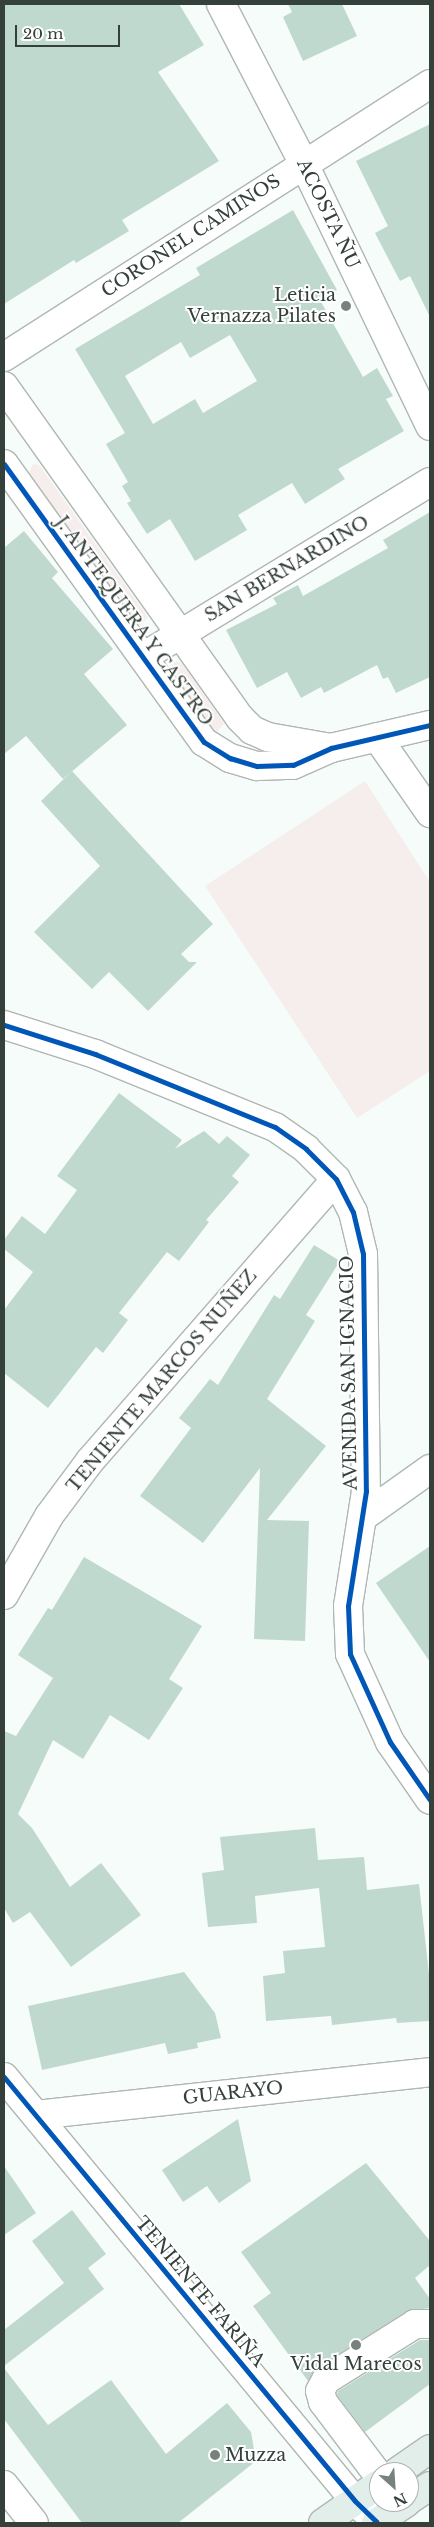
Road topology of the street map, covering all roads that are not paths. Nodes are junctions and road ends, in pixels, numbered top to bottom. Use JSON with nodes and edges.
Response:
{"nodes":[{"id":1,"x":221,"y":4,"type":"edge"},
{"id":2,"x":430,"y":84,"type":"edge"},
{"id":3,"x":304,"y":162,"type":"junction"},
{"id":4,"x":4,"y":357,"type":"edge"},
{"id":5,"x":4,"y":386,"type":"edge"},
{"id":6,"x":430,"y":426,"type":"edge"},
{"id":7,"x":4,"y":464,"type":"edge"},
{"id":8,"x":430,"y":482,"type":"edge"},
{"id":9,"x":181,"y":634,"type":"junction"},
{"id":10,"x":143,"y":657,"type":"junction"},
{"id":11,"x":430,"y":724,"type":"edge"},
{"id":12,"x":377,"y":737,"type":"junction"},
{"id":13,"x":331,"y":748,"type":"junction"},
{"id":14,"x":430,"y":813,"type":"edge"},
{"id":15,"x":4,"y":1025,"type":"edge"},
{"id":16,"x":336,"y":1179,"type":"junction"},
{"id":17,"x":430,"y":1469,"type":"edge"},
{"id":18,"x":364,"y":1516,"type":"junction"},
{"id":19,"x":4,"y":1595,"type":"edge"},
{"id":20,"x":430,"y":1800,"type":"edge"},
{"id":21,"x":430,"y":2072,"type":"edge"},
{"id":22,"x":4,"y":2078,"type":"edge"},
{"id":23,"x":36,"y":2115,"type":"junction"},
{"id":24,"x":430,"y":2324,"type":"edge"},
{"id":25,"x":430,"y":2449,"type":"edge"},
{"id":26,"x":411,"y":2462,"type":"edge"},
{"id":27,"x":369,"y":2463,"type":"edge"},
{"id":28,"x":4,"y":2485,"type":"edge"},
{"id":29,"x":430,"y":2486,"type":"edge"},
{"id":30,"x":369,"y":2491,"type":"edge"},
{"id":31,"x":419,"y":2494,"type":"edge"},
{"id":32,"x":355,"y":2501,"type":"junction"},
{"id":33,"x":392,"y":2512,"type":"edge"},
{"id":34,"x":34,"y":2523,"type":"edge"},
{"id":35,"x":323,"y":2523,"type":"edge"},
{"id":36,"x":377,"y":2523,"type":"edge"}],
"edges":[{"from":1,"to":3,"type":"street","name":"ACOSTA ÑU"},
{"from":2,"to":3,"type":"street","name":"CORONEL CAMINOS"},
{"from":3,"to":4,"type":"street","name":"CORONEL CAMINOS"},
{"from":3,"to":6,"type":"street","name":"ACOSTA ÑU"},
{"from":5,"to":9,"type":"street","name":"J. ANTEQUERA Y CASTRO"},
{"from":7,"to":10,"type":"street","name":"J. ANTEQUERA Y CASTRO"},
{"from":8,"to":9,"type":"street","name":"SAN BERNARDINO"},
{"from":9,"to":10,"type":"street","name":"SAN BERNARDINO"},
{"from":9,"to":13,"type":"street","name":"J. ANTEQUERA Y CASTRO"},
{"from":10,"to":13,"type":"street","name":"J. ANTEQUERA Y CASTRO"},
{"from":11,"to":12,"type":"street","name":"J. ANTEQUERA Y CASTRO"},
{"from":12,"to":13,"type":"street","name":"J. ANTEQUERA Y CASTRO"},
{"from":12,"to":14,"type":"street"},
{"from":15,"to":16,"type":"street","name":"AVENIDA SAN IGNACIO"},
{"from":16,"to":18,"type":"street","name":"AVENIDA SAN IGNACIO"},
{"from":16,"to":19,"type":"street","name":"TENIENTE MARCOS NUÑEZ"},
{"from":17,"to":18,"type":"street"},
{"from":18,"to":20,"type":"street","name":"AVENIDA SAN IGNACIO"},
{"from":21,"to":23,"type":"street","name":"GUARAYO"},
{"from":22,"to":23,"type":"street","name":"TENIENTE FARIÑA"},
{"from":23,"to":32,"type":"street","name":"TENIENTE FARIÑA"},
{"from":24,"to":27,"type":"street"},
{"from":25,"to":26,"type":"main road"},
{"from":28,"to":34,"type":"street"},
{"from":29,"to":31,"type":"main road"},
{"from":30,"to":32,"type":"main road"},
{"from":32,"to":35,"type":"main road"},
{"from":32,"to":36,"type":"street","name":"TENIENTE FARIÑA"},
{"from":33,"to":36,"type":"main road"}]}
